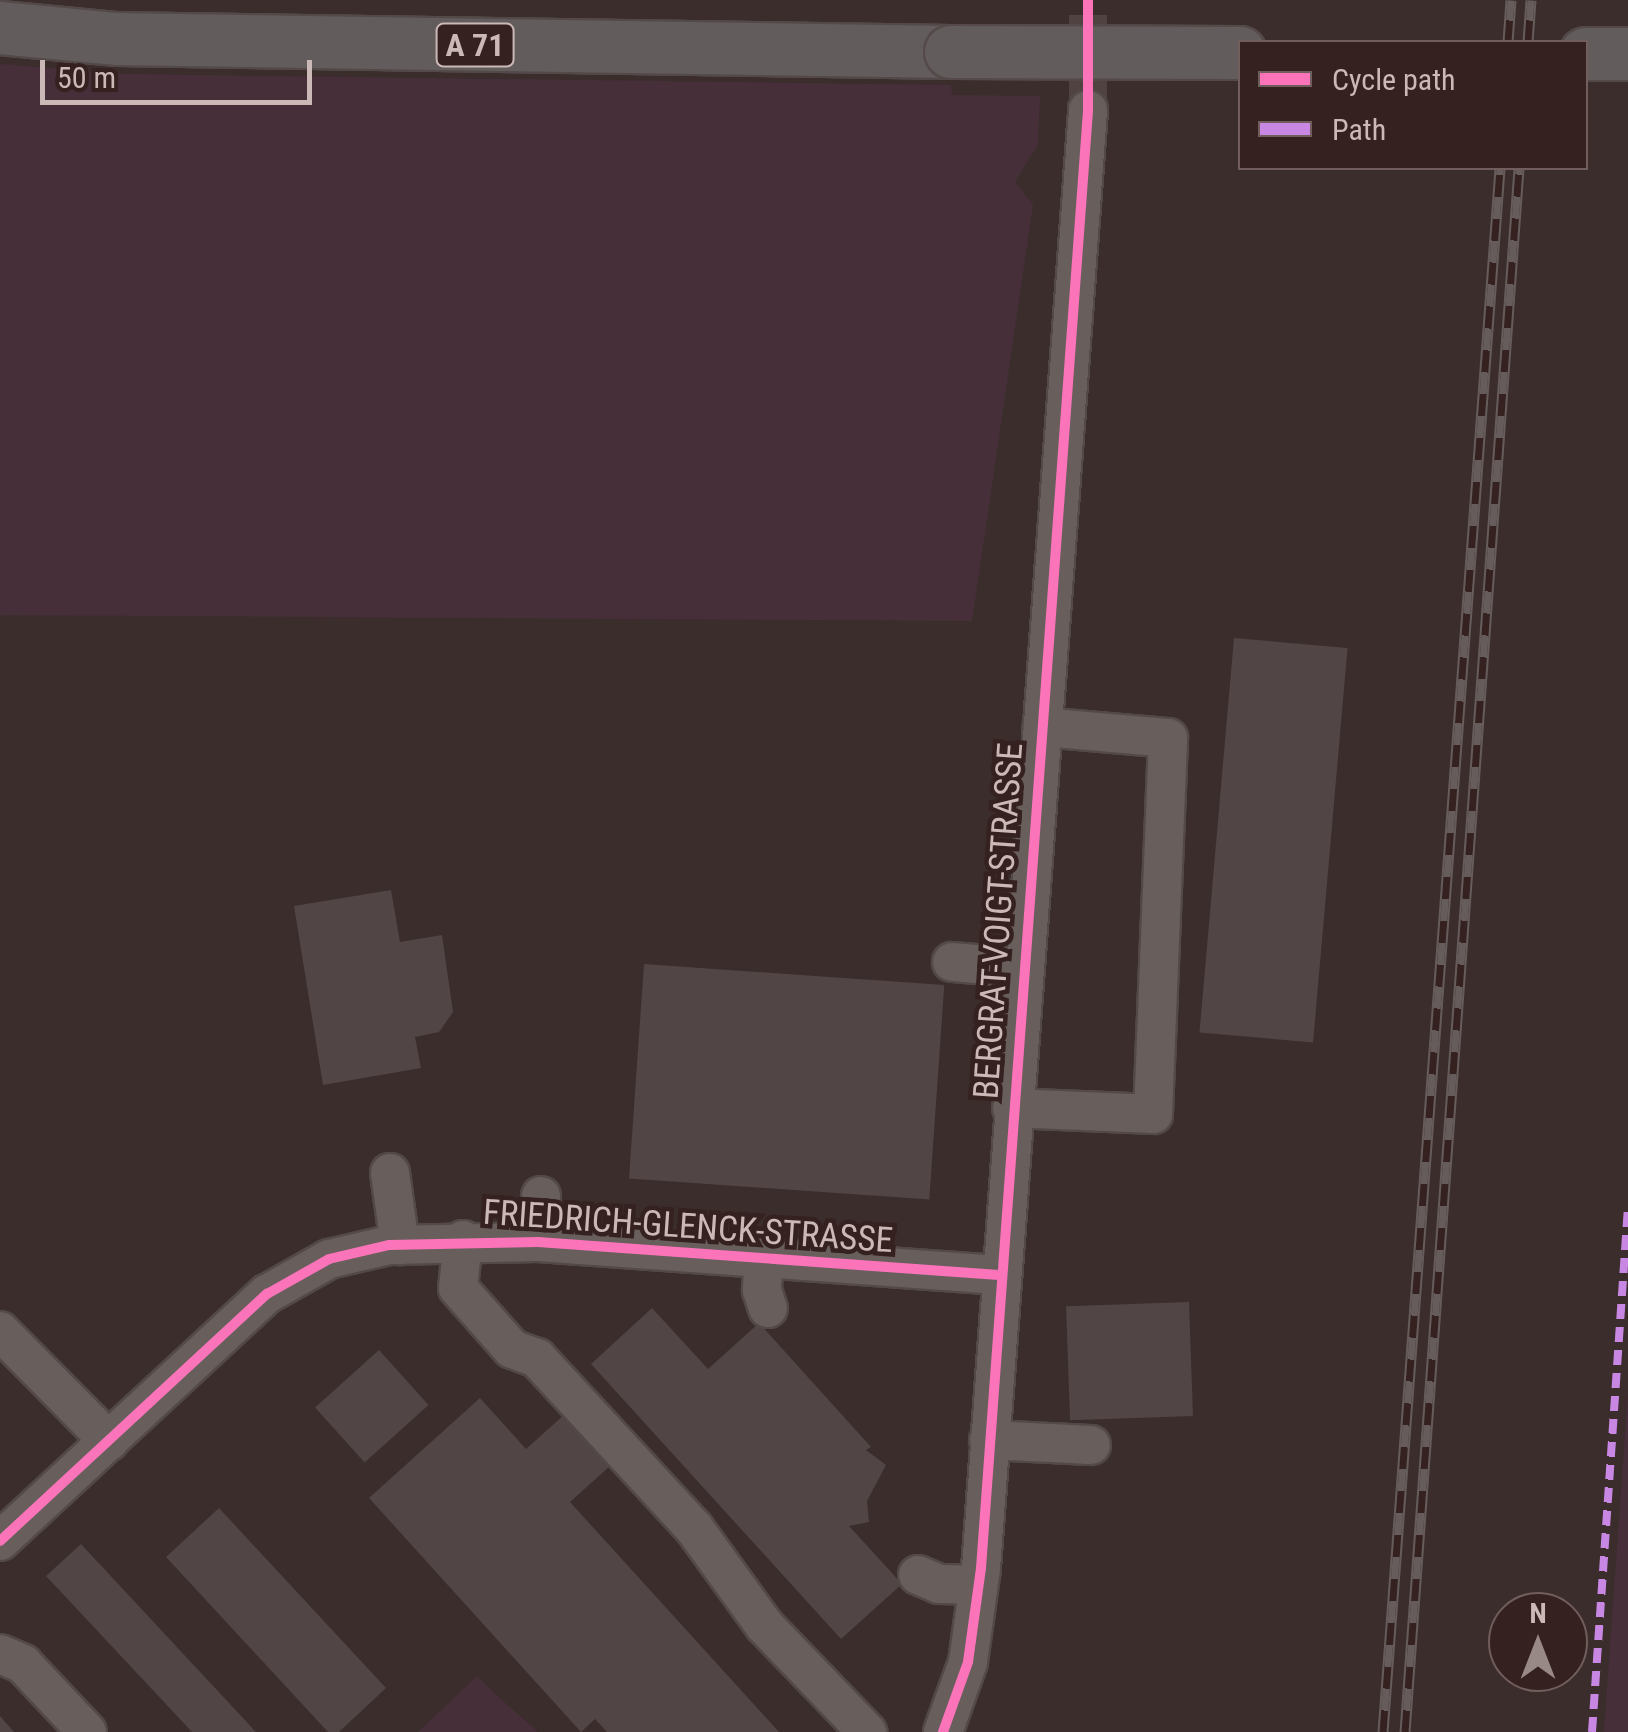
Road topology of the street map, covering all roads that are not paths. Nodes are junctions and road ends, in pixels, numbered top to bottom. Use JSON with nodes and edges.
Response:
{"nodes":[{"id":1,"x":0,"y":28,"type":"edge"},
{"id":2,"x":1238,"y":53,"type":"edge"},
{"id":3,"x":1588,"y":54,"type":"edge"},
{"id":4,"x":1628,"y":54,"type":"edge"},
{"id":5,"x":1088,"y":110,"type":"tunnel mouth"},
{"id":6,"x":1042,"y":728,"type":"junction"},
{"id":7,"x":952,"y":962,"type":"dead end"},
{"id":8,"x":1023,"y":968,"type":"junction"},
{"id":9,"x":1012,"y":1108,"type":"junction"},
{"id":10,"x":390,"y":1172,"type":"dead end"},
{"id":11,"x":542,"y":1196,"type":"dead end"},
{"id":12,"x":463,"y":1240,"type":"junction"},
{"id":13,"x":538,"y":1242,"type":"junction"},
{"id":14,"x":400,"y":1245,"type":"junction"},
{"id":15,"x":764,"y":1258,"type":"junction"},
{"id":16,"x":1000,"y":1275,"type":"junction"},
{"id":17,"x":768,"y":1308,"type":"dead end"},
{"id":18,"x":0,"y":1331,"type":"edge"},
{"id":19,"x":109,"y":1440,"type":"junction"},
{"id":20,"x":989,"y":1440,"type":"junction"},
{"id":21,"x":1091,"y":1445,"type":"dead end"},
{"id":22,"x":0,"y":1542,"type":"edge"},
{"id":23,"x":918,"y":1575,"type":"dead end"},
{"id":24,"x":978,"y":1586,"type":"junction"},
{"id":25,"x":0,"y":1654,"type":"edge"},
{"id":26,"x":86,"y":1732,"type":"edge"},
{"id":27,"x":867,"y":1732,"type":"edge"},
{"id":28,"x":943,"y":1732,"type":"edge"}],
"edges":[{"from":1,"to":2,"type":"highway","number":"A 71","bridge":true},
{"from":3,"to":4,"type":"highway"},
{"from":5,"to":6,"type":"street","name":"BERGRAT-VOIGT-STRASSE"},
{"from":6,"to":8,"type":"street","name":"BERGRAT-VOIGT-STRASSE"},
{"from":6,"to":9,"type":"street"},
{"from":7,"to":8,"type":"street"},
{"from":8,"to":9,"type":"street","name":"BERGRAT-VOIGT-STRASSE"},
{"from":9,"to":16,"type":"street","name":"BERGRAT-VOIGT-STRASSE"},
{"from":10,"to":14,"type":"street"},
{"from":11,"to":13,"type":"street"},
{"from":12,"to":13,"type":"street","name":"FRIEDRICH-GLENCK-STRASSE"},
{"from":12,"to":14,"type":"street","name":"FRIEDRICH-GLENCK-STRASSE"},
{"from":12,"to":27,"type":"street"},
{"from":13,"to":15,"type":"street","name":"FRIEDRICH-GLENCK-STRASSE"},
{"from":14,"to":19,"type":"street","name":"FRIEDRICH-GLENCK-STRASSE"},
{"from":15,"to":16,"type":"street","name":"FRIEDRICH-GLENCK-STRASSE"},
{"from":15,"to":17,"type":"street"},
{"from":16,"to":20,"type":"street","name":"BERGRAT-VOIGT-STRASSE"},
{"from":18,"to":19,"type":"street"},
{"from":19,"to":22,"type":"street","name":"FRIEDRICH-GLENCK-STRASSE"},
{"from":20,"to":21,"type":"street"},
{"from":20,"to":24,"type":"street","name":"BERGRAT-VOIGT-STRASSE"},
{"from":23,"to":24,"type":"street"},
{"from":24,"to":28,"type":"street","name":"BERGRAT-VOIGT-STRASSE"},
{"from":25,"to":26,"type":"street"}]}
